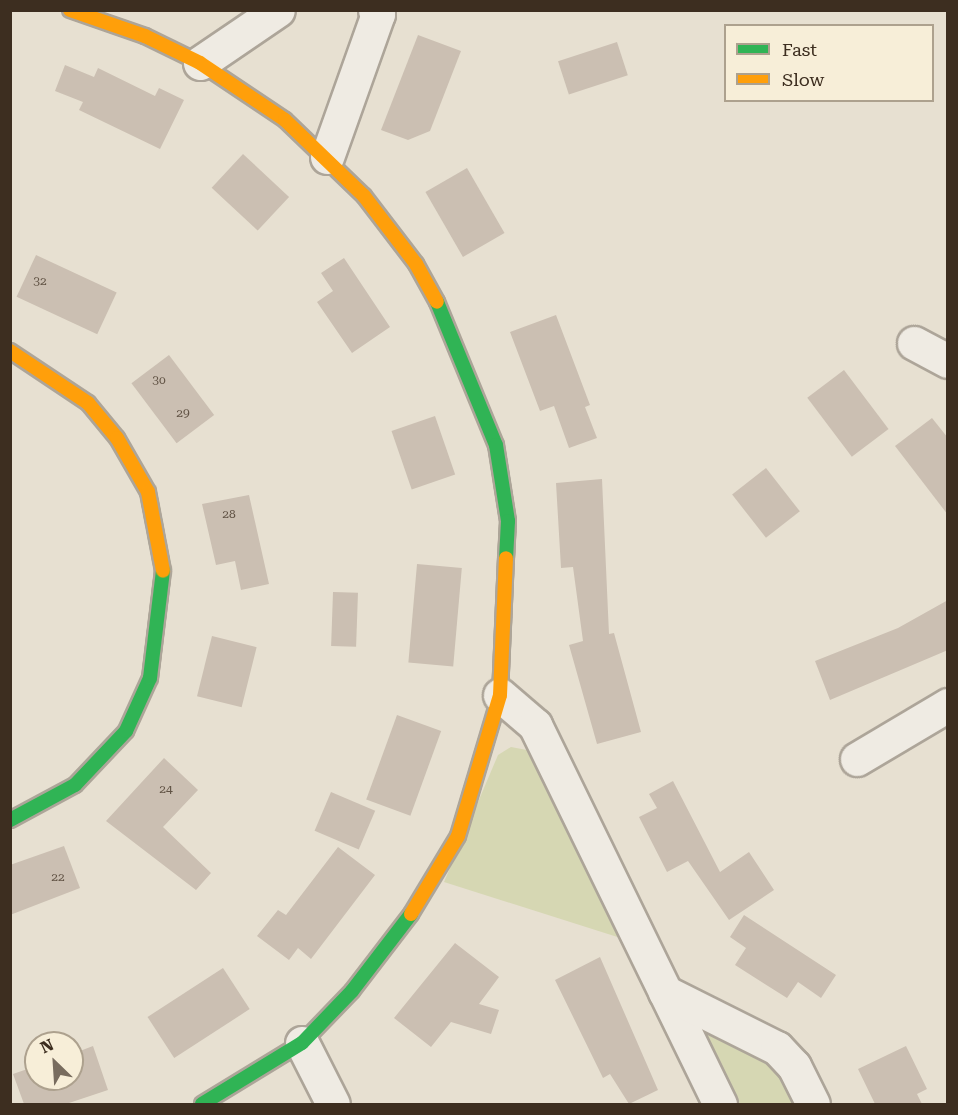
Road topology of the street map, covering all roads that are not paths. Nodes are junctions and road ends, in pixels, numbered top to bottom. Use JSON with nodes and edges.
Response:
{"nodes":[{"id":1,"x":70,"y":10,"type":"edge"},
{"id":2,"x":278,"y":10,"type":"edge"},
{"id":3,"x":375,"y":10,"type":"edge"},
{"id":4,"x":201,"y":63,"type":"junction"},
{"id":5,"x":327,"y":157,"type":"junction"},
{"id":6,"x":914,"y":343,"type":"dead end"},
{"id":7,"x":10,"y":351,"type":"edge"},
{"id":8,"x":948,"y":361,"type":"edge"},
{"id":9,"x":500,"y":694,"type":"junction"},
{"id":10,"x":948,"y":705,"type":"edge"},
{"id":11,"x":857,"y":759,"type":"dead end"},
{"id":12,"x":10,"y":820,"type":"edge"},
{"id":13,"x":665,"y":992,"type":"junction"},
{"id":14,"x":302,"y":1043,"type":"junction"},
{"id":15,"x":202,"y":1104,"type":"edge"},
{"id":16,"x":333,"y":1104,"type":"edge"},
{"id":17,"x":720,"y":1104,"type":"edge"},
{"id":18,"x":813,"y":1104,"type":"edge"}],
"edges":[{"from":1,"to":4,"type":"street"},
{"from":2,"to":4,"type":"street"},
{"from":3,"to":5,"type":"street"},
{"from":4,"to":5,"type":"street"},
{"from":5,"to":9,"type":"street"},
{"from":6,"to":8,"type":"street"},
{"from":7,"to":12,"type":"street"},
{"from":9,"to":13,"type":"street"},
{"from":9,"to":14,"type":"street"},
{"from":10,"to":11,"type":"street"},
{"from":13,"to":17,"type":"street"},
{"from":13,"to":18,"type":"street"},
{"from":14,"to":15,"type":"street"},
{"from":14,"to":16,"type":"street"}]}
